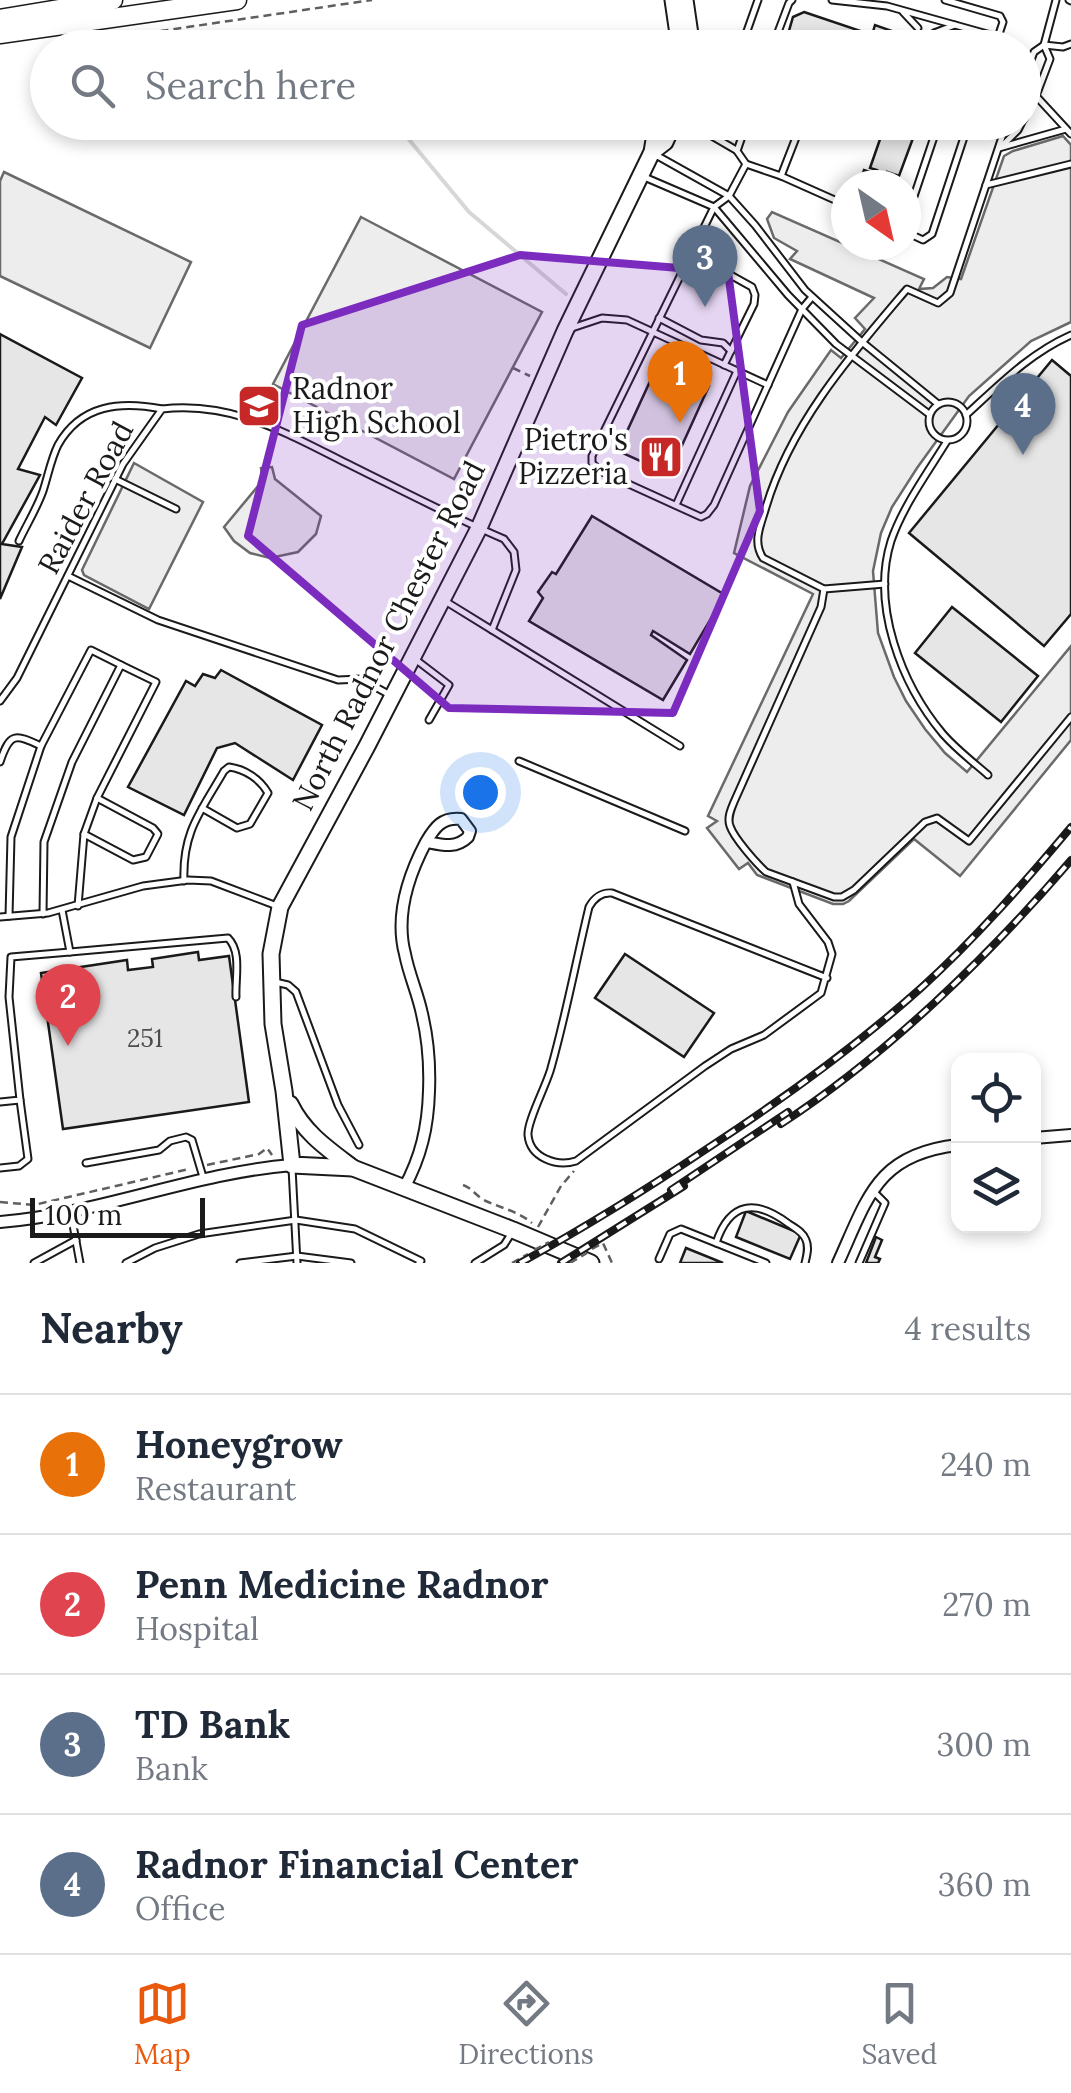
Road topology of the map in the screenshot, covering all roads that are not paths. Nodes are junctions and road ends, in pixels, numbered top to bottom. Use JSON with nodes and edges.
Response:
{"nodes":[{"id":1,"x":113,"y":0,"type":"edge"},
{"id":2,"x":236,"y":0,"type":"edge"},
{"id":3,"x":673,"y":0,"type":"edge"},
{"id":4,"x":685,"y":0,"type":"edge"},
{"id":5,"x":758,"y":0,"type":"edge"},
{"id":6,"x":792,"y":0,"type":"edge"},
{"id":7,"x":832,"y":0,"type":"edge"},
{"id":8,"x":946,"y":0,"type":"edge"},
{"id":9,"x":1056,"y":0,"type":"edge"},
{"id":10,"x":897,"y":6,"type":"edge"},
{"id":11,"x":0,"y":19,"type":"edge"},
{"id":12,"x":956,"y":25,"type":"junction"},
{"id":13,"x":918,"y":28,"type":"dead end"},
{"id":14,"x":677,"y":30,"type":"edge"},
{"id":15,"x":689,"y":30,"type":"edge"},
{"id":16,"x":747,"y":30,"type":"edge"},
{"id":17,"x":778,"y":30,"type":"edge"},
{"id":18,"x":940,"y":30,"type":"edge"},
{"id":19,"x":974,"y":30,"type":"edge"},
{"id":20,"x":1000,"y":30,"type":"edge"},
{"id":21,"x":0,"y":34,"type":"edge"},
{"id":22,"x":1071,"y":44,"type":"edge"},
{"id":23,"x":1044,"y":46,"type":"junction"},
{"id":24,"x":1041,"y":48,"type":"edge"},
{"id":25,"x":1041,"y":83,"type":"edge"},
{"id":26,"x":1041,"y":101,"type":"edge"},
{"id":27,"x":1069,"y":132,"type":"edge"},
{"id":28,"x":1041,"y":138,"type":"edge"},
{"id":29,"x":654,"y":140,"type":"edge"},
{"id":30,"x":666,"y":140,"type":"edge"},
{"id":31,"x":719,"y":140,"type":"edge"},
{"id":32,"x":741,"y":140,"type":"edge"},
{"id":33,"x":795,"y":140,"type":"edge"},
{"id":34,"x":933,"y":140,"type":"edge"},
{"id":35,"x":963,"y":140,"type":"edge"},
{"id":36,"x":1002,"y":140,"type":"edge"},
{"id":37,"x":1008,"y":140,"type":"edge"},
{"id":38,"x":1034,"y":140,"type":"edge"},
{"id":39,"x":1000,"y":148,"type":"junction"},
{"id":40,"x":737,"y":150,"type":"junction"},
{"id":41,"x":652,"y":152,"type":"junction"},
{"id":42,"x":746,"y":164,"type":"junction"},
{"id":43,"x":1071,"y":164,"type":"edge"},
{"id":44,"x":640,"y":175,"type":"junction"},
{"id":45,"x":921,"y":175,"type":"edge"},
{"id":46,"x":781,"y":176,"type":"junction"},
{"id":47,"x":986,"y":185,"type":"junction"},
{"id":48,"x":728,"y":196,"type":"junction"},
{"id":49,"x":831,"y":198,"type":"edge"},
{"id":50,"x":714,"y":206,"type":"junction"},
{"id":51,"x":921,"y":238,"type":"edge"},
{"id":52,"x":691,"y":253,"type":"junction"},
{"id":53,"x":812,"y":297,"type":"junction"},
{"id":54,"x":802,"y":309,"type":"junction"},
{"id":55,"x":659,"y":318,"type":"junction"},
{"id":56,"x":565,"y":330,"type":"junction"},
{"id":57,"x":652,"y":332,"type":"junction"},
{"id":58,"x":1071,"y":335,"type":"edge"},
{"id":59,"x":862,"y":342,"type":"junction"},
{"id":60,"x":731,"y":351,"type":"junction"},
{"id":61,"x":852,"y":354,"type":"junction"},
{"id":62,"x":888,"y":362,"type":"junction"},
{"id":63,"x":724,"y":365,"type":"junction"},
{"id":64,"x":737,"y":371,"type":"junction"},
{"id":65,"x":878,"y":374,"type":"junction"},
{"id":66,"x":914,"y":384,"type":"junction"},
{"id":67,"x":768,"y":385,"type":"junction"},
{"id":68,"x":904,"y":396,"type":"junction"},
{"id":69,"x":938,"y":404,"type":"junction"},
{"id":70,"x":162,"y":408,"type":"junction"},
{"id":71,"x":929,"y":414,"type":"junction"},
{"id":72,"x":966,"y":416,"type":"junction"},
{"id":73,"x":948,"y":441,"type":"junction"},
{"id":74,"x":115,"y":480,"type":"junction"},
{"id":75,"x":676,"y":506,"type":"junction"},
{"id":76,"x":176,"y":509,"type":"dead end"},
{"id":77,"x":479,"y":528,"type":"junction"},
{"id":78,"x":20,"y":541,"type":"dead end"},
{"id":79,"x":68,"y":576,"type":"junction"},
{"id":80,"x":885,"y":584,"type":"junction"},
{"id":81,"x":824,"y":589,"type":"junction"},
{"id":82,"x":443,"y":600,"type":"junction"},
{"id":83,"x":492,"y":630,"type":"junction"},
{"id":84,"x":413,"y":658,"type":"junction"},
{"id":85,"x":121,"y":666,"type":"junction"},
{"id":86,"x":392,"y":697,"type":"junction"},
{"id":87,"x":0,"y":700,"type":"edge"},
{"id":88,"x":1071,"y":717,"type":"edge"},
{"id":89,"x":430,"y":720,"type":"dead end"},
{"id":90,"x":42,"y":746,"type":"junction"},
{"id":91,"x":680,"y":746,"type":"dead end"},
{"id":92,"x":519,"y":761,"type":"dead end"},
{"id":93,"x":0,"y":762,"type":"edge"},
{"id":94,"x":988,"y":774,"type":"dead end"},
{"id":95,"x":97,"y":798,"type":"junction"},
{"id":96,"x":202,"y":808,"type":"junction"},
{"id":97,"x":685,"y":830,"type":"dead end"},
{"id":98,"x":84,"y":834,"type":"junction"},
{"id":99,"x":426,"y":842,"type":"dead end"},
{"id":100,"x":184,"y":881,"type":"junction"},
{"id":101,"x":793,"y":882,"type":"junction"},
{"id":102,"x":78,"y":906,"type":"junction"},
{"id":103,"x":280,"y":907,"type":"junction"},
{"id":104,"x":62,"y":910,"type":"junction"},
{"id":105,"x":44,"y":914,"type":"junction"},
{"id":106,"x":0,"y":916,"type":"edge"},
{"id":107,"x":9,"y":916,"type":"junction"},
{"id":108,"x":70,"y":952,"type":"junction"},
{"id":109,"x":827,"y":978,"type":"junction"},
{"id":110,"x":272,"y":982,"type":"junction"},
{"id":111,"x":236,"y":997,"type":"dead end"},
{"id":112,"x":284,"y":1091,"type":"junction"},
{"id":113,"x":20,"y":1100,"type":"junction"},
{"id":114,"x":0,"y":1102,"type":"edge"},
{"id":115,"x":1071,"y":1135,"type":"edge"},
{"id":116,"x":1041,"y":1137,"type":"edge"},
{"id":117,"x":359,"y":1145,"type":"dead end"},
{"id":118,"x":951,"y":1146,"type":"edge"},
{"id":119,"x":86,"y":1163,"type":"dead end"},
{"id":120,"x":284,"y":1166,"type":"junction"},
{"id":121,"x":0,"y":1168,"type":"edge"},
{"id":122,"x":353,"y":1168,"type":"junction"},
{"id":123,"x":204,"y":1180,"type":"junction"},
{"id":124,"x":404,"y":1188,"type":"junction"},
{"id":125,"x":872,"y":1190,"type":"junction"},
{"id":126,"x":70,"y":1211,"type":"junction"},
{"id":127,"x":296,"y":1220,"type":"junction"},
{"id":128,"x":0,"y":1222,"type":"edge"},
{"id":129,"x":513,"y":1230,"type":"junction"},
{"id":130,"x":76,"y":1240,"type":"junction"},
{"id":131,"x":716,"y":1242,"type":"junction"},
{"id":132,"x":589,"y":1258,"type":"edge"},
{"id":133,"x":659,"y":1259,"type":"dead end"},
{"id":134,"x":297,"y":1260,"type":"edge"},
{"id":135,"x":749,"y":1260,"type":"edge"},
{"id":136,"x":34,"y":1263,"type":"edge"},
{"id":137,"x":80,"y":1263,"type":"edge"},
{"id":138,"x":126,"y":1263,"type":"edge"},
{"id":139,"x":240,"y":1263,"type":"edge"},
{"id":140,"x":351,"y":1263,"type":"edge"},
{"id":141,"x":419,"y":1263,"type":"edge"},
{"id":142,"x":475,"y":1263,"type":"edge"},
{"id":143,"x":766,"y":1263,"type":"edge"},
{"id":144,"x":806,"y":1263,"type":"edge"},
{"id":145,"x":838,"y":1263,"type":"edge"},
{"id":146,"x":859,"y":1263,"type":"edge"}],
"edges":[{"from":1,"to":11,"type":"highway"},
{"from":2,"to":21,"type":"highway"},
{"from":3,"to":14,"type":"main road"},
{"from":4,"to":15,"type":"main road"},
{"from":5,"to":16,"type":"lane"},
{"from":6,"to":17,"type":"lane"},
{"from":7,"to":10,"type":"lane"},
{"from":8,"to":20,"type":"lane"},
{"from":9,"to":23,"type":"lane"},
{"from":10,"to":12,"type":"lane"},
{"from":10,"to":13,"type":"lane"},
{"from":12,"to":18,"type":"lane"},
{"from":12,"to":19,"type":"lane"},
{"from":22,"to":23,"type":"lane"},
{"from":23,"to":24,"type":"lane"},
{"from":23,"to":25,"type":"lane"},
{"from":26,"to":27,"type":"lane"},
{"from":27,"to":28,"type":"lane"},
{"from":29,"to":41,"type":"main road","name":"North Radnor Chester Road"},
{"from":30,"to":41,"type":"main road","name":"North Radnor Chester Road"},
{"from":31,"to":40,"type":"lane"},
{"from":32,"to":40,"type":"lane"},
{"from":33,"to":46,"type":"lane"},
{"from":34,"to":45,"type":"lane"},
{"from":35,"to":51,"type":"lane"},
{"from":36,"to":39,"type":"lane"},
{"from":37,"to":39,"type":"lane"},
{"from":38,"to":39,"type":"lane"},
{"from":39,"to":47,"type":"lane"},
{"from":40,"to":42,"type":"lane"},
{"from":41,"to":44,"type":"main road","name":"North Radnor Chester Road"},
{"from":41,"to":48,"type":"lane"},
{"from":42,"to":46,"type":"lane"},
{"from":42,"to":48,"type":"lane"},
{"from":43,"to":47,"type":"lane"},
{"from":44,"to":50,"type":"lane"},
{"from":44,"to":56,"type":"main road","name":"North Radnor Chester Road"},
{"from":46,"to":49,"type":"lane"},
{"from":47,"to":59,"type":"lane"},
{"from":48,"to":50,"type":"lane"},
{"from":48,"to":53,"type":"lane"},
{"from":50,"to":52,"type":"lane"},
{"from":50,"to":54,"type":"lane"},
{"from":52,"to":55,"type":"lane"},
{"from":52,"to":60,"type":"lane"},
{"from":53,"to":54,"type":"lane"},
{"from":53,"to":59,"type":"lane"},
{"from":54,"to":61,"type":"lane"},
{"from":54,"to":67,"type":"lane"},
{"from":55,"to":57,"type":"lane"},
{"from":55,"to":60,"type":"lane"},
{"from":56,"to":57,"type":"lane"},
{"from":56,"to":77,"type":"main road","name":"North Radnor Chester Road"},
{"from":57,"to":63,"type":"lane"},
{"from":57,"to":75,"type":"lane"},
{"from":58,"to":72,"type":"lane"},
{"from":59,"to":61,"type":"lane"},
{"from":59,"to":62,"type":"lane"},
{"from":60,"to":63,"type":"lane"},
{"from":61,"to":65,"type":"lane"},
{"from":61,"to":81,"type":"lane"},
{"from":62,"to":65,"type":"lane"},
{"from":62,"to":66,"type":"lane"},
{"from":63,"to":64,"type":"lane"},
{"from":64,"to":67,"type":"lane"},
{"from":64,"to":75,"type":"lane"},
{"from":65,"to":68,"type":"lane"},
{"from":66,"to":68,"type":"lane"},
{"from":66,"to":69,"type":"lane"},
{"from":67,"to":75,"type":"lane"},
{"from":68,"to":71,"type":"lane"},
{"from":69,"to":71,"type":"lane"},
{"from":69,"to":72,"type":"lane"},
{"from":70,"to":74,"type":"lane","name":"Raider Road"},
{"from":70,"to":77,"type":"lane","name":"Raider Road"},
{"from":70,"to":78,"type":"lane"},
{"from":71,"to":73,"type":"lane"},
{"from":72,"to":73,"type":"lane"},
{"from":73,"to":80,"type":"lane"},
{"from":74,"to":76,"type":"lane"},
{"from":74,"to":79,"type":"lane","name":"Raider Road"},
{"from":77,"to":82,"type":"main road","name":"North Radnor Chester Road"},
{"from":77,"to":83,"type":"lane","name":"Raider Road"},
{"from":79,"to":86,"type":"lane"},
{"from":79,"to":87,"type":"lane","name":"Raider Road"},
{"from":80,"to":81,"type":"lane"},
{"from":80,"to":94,"type":"lane"},
{"from":81,"to":101,"type":"lane"},
{"from":82,"to":83,"type":"lane"},
{"from":82,"to":84,"type":"main road","name":"North Radnor Chester Road"},
{"from":83,"to":91,"type":"lane"},
{"from":84,"to":86,"type":"main road","name":"North Radnor Chester Road"},
{"from":84,"to":89,"type":"lane"},
{"from":85,"to":90,"type":"lane"},
{"from":85,"to":95,"type":"lane"},
{"from":85,"to":105,"type":"lane"},
{"from":86,"to":103,"type":"main road","name":"North Radnor Chester Road"},
{"from":88,"to":101,"type":"lane"},
{"from":90,"to":93,"type":"lane"},
{"from":90,"to":107,"type":"lane"},
{"from":92,"to":97,"type":"lane"},
{"from":95,"to":98,"type":"lane"},
{"from":95,"to":98,"type":"lane"},
{"from":96,"to":96,"type":"lane"},
{"from":96,"to":100,"type":"lane"},
{"from":98,"to":102,"type":"lane"},
{"from":99,"to":124,"type":"street"},
{"from":100,"to":102,"type":"lane"},
{"from":100,"to":103,"type":"lane"},
{"from":101,"to":109,"type":"lane"},
{"from":102,"to":104,"type":"lane"},
{"from":103,"to":110,"type":"main road","name":"North Radnor Chester Road"},
{"from":104,"to":105,"type":"lane"},
{"from":104,"to":108,"type":"lane"},
{"from":105,"to":107,"type":"lane"},
{"from":106,"to":107,"type":"lane"},
{"from":108,"to":111,"type":"lane"},
{"from":108,"to":113,"type":"lane"},
{"from":109,"to":109,"type":"lane"},
{"from":110,"to":112,"type":"main road","name":"North Radnor Chester Road"},
{"from":110,"to":117,"type":"lane"},
{"from":112,"to":120,"type":"main road","name":"North Radnor Chester Road"},
{"from":112,"to":122,"type":"main road"},
{"from":113,"to":114,"type":"lane"},
{"from":113,"to":121,"type":"lane"},
{"from":115,"to":116,"type":"street"},
{"from":118,"to":125,"type":"street"},
{"from":119,"to":123,"type":"lane"},
{"from":120,"to":122,"type":"main road"},
{"from":120,"to":123,"type":"street"},
{"from":120,"to":127,"type":"lane"},
{"from":122,"to":124,"type":"main road"},
{"from":123,"to":126,"type":"street"},
{"from":124,"to":129,"type":"main road"},
{"from":125,"to":145,"type":"street"},
{"from":125,"to":146,"type":"lane"},
{"from":126,"to":128,"type":"street"},
{"from":126,"to":130,"type":"lane"},
{"from":127,"to":134,"type":"lane"},
{"from":127,"to":138,"type":"lane"},
{"from":127,"to":141,"type":"lane"},
{"from":129,"to":132,"type":"main road"},
{"from":129,"to":142,"type":"lane"},
{"from":130,"to":136,"type":"lane"},
{"from":130,"to":137,"type":"lane"},
{"from":131,"to":133,"type":"lane"},
{"from":131,"to":135,"type":"lane"},
{"from":131,"to":144,"type":"lane"},
{"from":134,"to":139,"type":"lane"},
{"from":134,"to":140,"type":"lane"},
{"from":135,"to":143,"type":"lane"}]}
